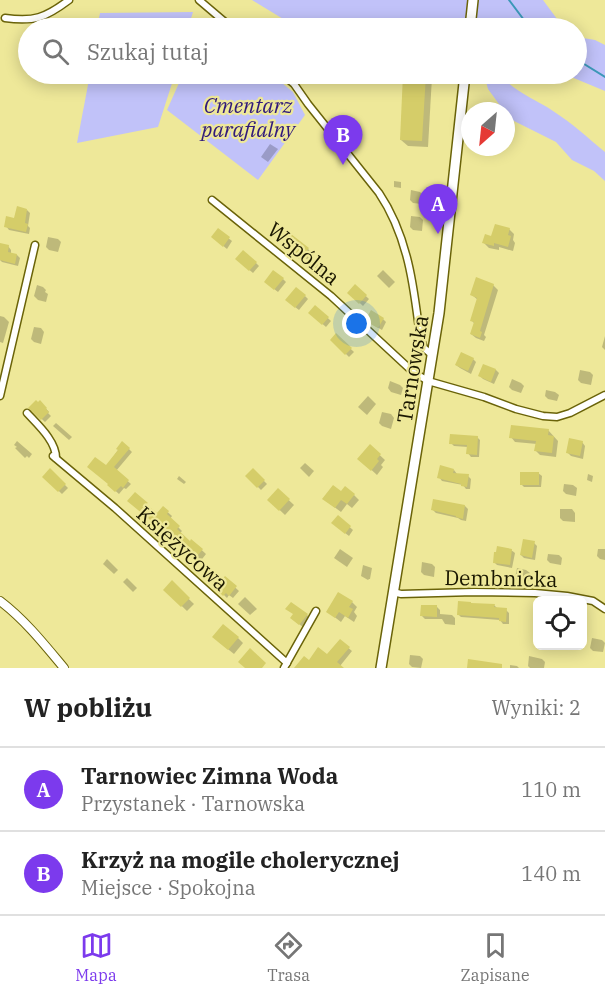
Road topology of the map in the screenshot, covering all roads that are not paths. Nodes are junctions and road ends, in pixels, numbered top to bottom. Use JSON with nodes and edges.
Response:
{"nodes":[{"id":1,"x":69,"y":0,"type":"edge"},
{"id":2,"x":199,"y":0,"type":"edge"},
{"id":3,"x":472,"y":0,"type":"edge"},
{"id":4,"x":5,"y":18,"type":"dead end"},
{"id":5,"x":37,"y":18,"type":"edge"},
{"id":6,"x":221,"y":18,"type":"edge"},
{"id":7,"x":471,"y":18,"type":"edge"},
{"id":8,"x":18,"y":19,"type":"edge"},
{"id":9,"x":294,"y":84,"type":"edge"},
{"id":10,"x":464,"y":84,"type":"edge"},
{"id":11,"x":212,"y":200,"type":"dead end"},
{"id":12,"x":35,"y":245,"type":"dead end"},
{"id":13,"x":432,"y":354,"type":"junction"},
{"id":14,"x":428,"y":381,"type":"junction"},
{"id":15,"x":605,"y":395,"type":"edge"},
{"id":16,"x":0,"y":396,"type":"edge"},
{"id":17,"x":27,"y":413,"type":"dead end"},
{"id":18,"x":393,"y":592,"type":"junction"},
{"id":19,"x":0,"y":601,"type":"edge"},
{"id":20,"x":605,"y":609,"type":"edge"},
{"id":21,"x":316,"y":611,"type":"dead end"},
{"id":22,"x":285,"y":666,"type":"edge"},
{"id":23,"x":64,"y":668,"type":"edge"},
{"id":24,"x":382,"y":668,"type":"edge"}],
"edges":[{"from":1,"to":5,"type":"street"},
{"from":2,"to":6,"type":"street"},
{"from":3,"to":7,"type":"main road"},
{"from":4,"to":8,"type":"street"},
{"from":9,"to":13,"type":"street"},
{"from":10,"to":13,"type":"main road","name":"Tarnowska"},
{"from":11,"to":14,"type":"street","name":"Wspólna"},
{"from":12,"to":16,"type":"street"},
{"from":13,"to":14,"type":"main road","name":"Tarnowska"},
{"from":14,"to":15,"type":"street","name":"Wspólna"},
{"from":14,"to":18,"type":"main road","name":"Tarnowska"},
{"from":17,"to":22,"type":"street","name":"Księżycowa"},
{"from":18,"to":20,"type":"street","name":"Dembnicka"},
{"from":18,"to":24,"type":"main road","name":"Tarnowska"},
{"from":19,"to":23,"type":"street"},
{"from":21,"to":22,"type":"street"}]}
